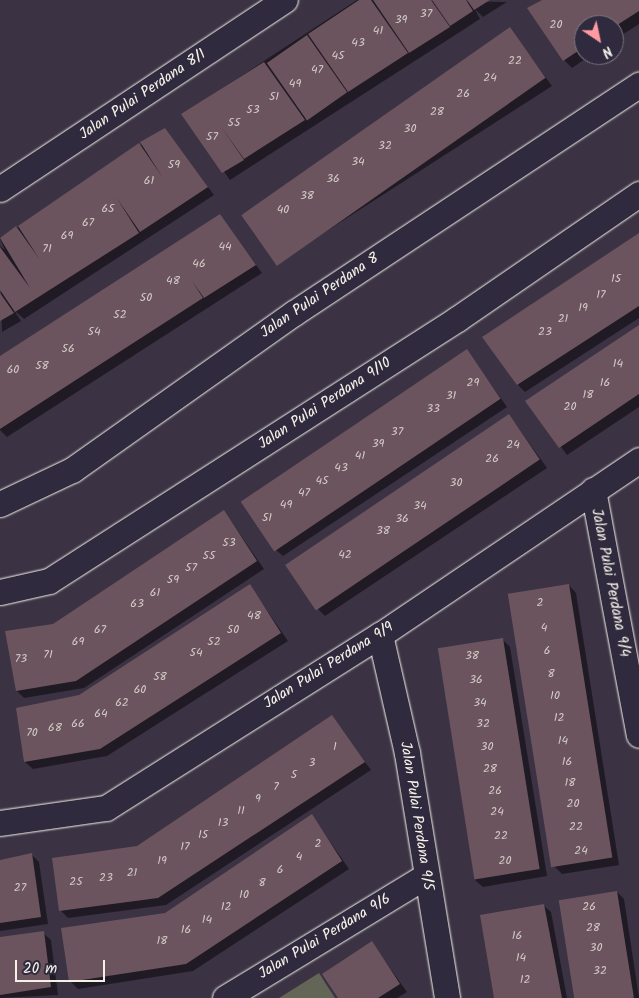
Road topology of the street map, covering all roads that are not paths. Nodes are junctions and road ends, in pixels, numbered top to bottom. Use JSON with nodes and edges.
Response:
{"nodes":[{"id":1,"x":284,"y":0,"type":"edge"},
{"id":2,"x":639,"y":85,"type":"edge"},
{"id":3,"x":0,"y":189,"type":"edge"},
{"id":4,"x":639,"y":194,"type":"edge"},
{"id":5,"x":639,"y":460,"type":"edge"},
{"id":6,"x":593,"y":490,"type":"junction"},
{"id":7,"x":0,"y":504,"type":"edge"},
{"id":8,"x":0,"y":592,"type":"edge"},
{"id":9,"x":380,"y":635,"type":"junction"},
{"id":10,"x":639,"y":735,"type":"edge"},
{"id":11,"x":0,"y":823,"type":"edge"},
{"id":12,"x":426,"y":876,"type":"junction"},
{"id":13,"x":225,"y":998,"type":"edge"},
{"id":14,"x":447,"y":998,"type":"edge"}],
"edges":[{"from":1,"to":3,"type":"street","name":"Jalan Pulai Perdana 8/1"},
{"from":2,"to":7,"type":"street","name":"Jalan Pulai Perdana 8"},
{"from":4,"to":8,"type":"street","name":"Jalan Pulai Perdana 9/10"},
{"from":5,"to":6,"type":"street","name":"Jalan Pulai Perdana 9/9"},
{"from":6,"to":9,"type":"street","name":"Jalan Pulai Perdana 9/9"},
{"from":6,"to":10,"type":"street","name":"Jalan Pulai Perdana 9/4"},
{"from":9,"to":11,"type":"street","name":"Jalan Pulai Perdana 9/9"},
{"from":9,"to":12,"type":"street","name":"Jalan Pulai Perdana 9/5"},
{"from":12,"to":13,"type":"street","name":"Jalan Pulai Perdana 9/6"},
{"from":12,"to":14,"type":"street","name":"Jalan Pulai Perdana 9/5"}]}
